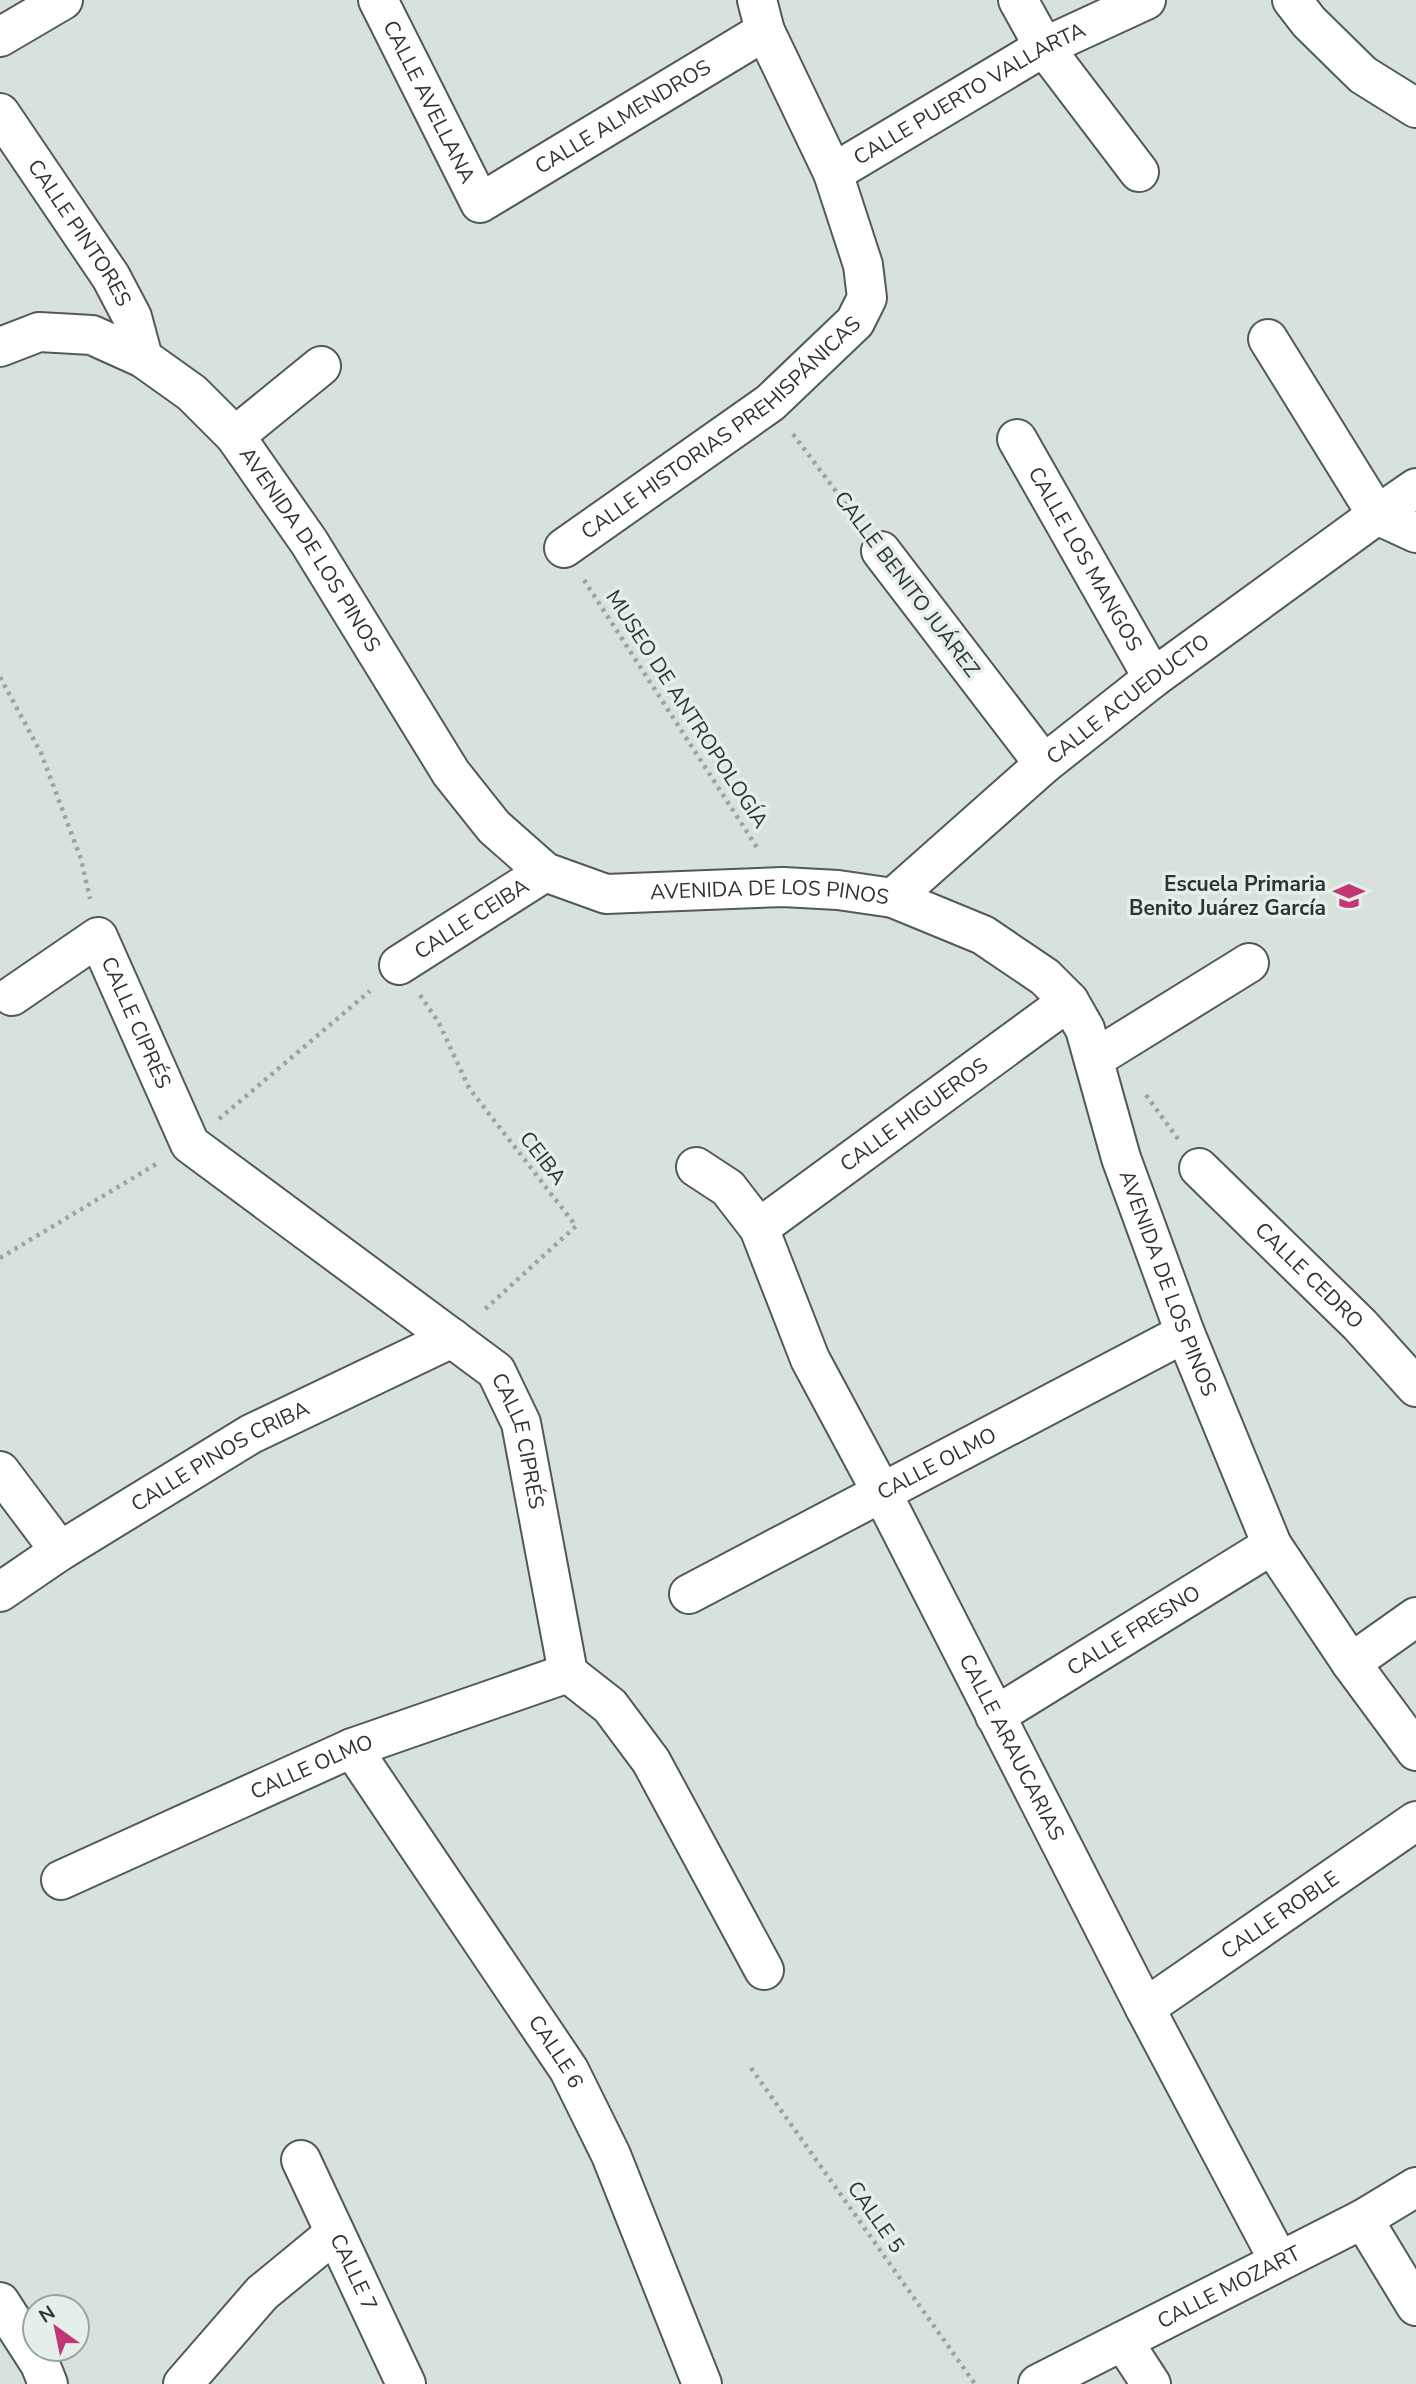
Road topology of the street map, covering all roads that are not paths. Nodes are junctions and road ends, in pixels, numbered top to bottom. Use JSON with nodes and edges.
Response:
{"nodes":[{"id":1,"x":63,"y":0,"type":"edge"},
{"id":2,"x":378,"y":0,"type":"edge"},
{"id":3,"x":1018,"y":0,"type":"edge"},
{"id":4,"x":1146,"y":0,"type":"edge"},
{"id":5,"x":1292,"y":0,"type":"edge"},
{"id":6,"x":761,"y":16,"type":"edge"},
{"id":7,"x":0,"y":37,"type":"edge"},
{"id":8,"x":1044,"y":47,"type":"junction"},
{"id":9,"x":1416,"y":108,"type":"edge"},
{"id":10,"x":0,"y":113,"type":"edge"},
{"id":11,"x":833,"y":173,"type":"junction"},
{"id":12,"x":1139,"y":173,"type":"dead end"},
{"id":13,"x":480,"y":203,"type":"joint"},
{"id":14,"x":1268,"y":339,"type":"dead end"},
{"id":15,"x":0,"y":348,"type":"edge"},
{"id":16,"x":143,"y":358,"type":"junction"},
{"id":17,"x":321,"y":366,"type":"dead end"},
{"id":18,"x":235,"y":436,"type":"junction"},
{"id":19,"x":1017,"y":439,"type":"dead end"},
{"id":20,"x":1416,"y":488,"type":"edge"},
{"id":21,"x":1377,"y":515,"type":"junction"},
{"id":22,"x":1416,"y":533,"type":"edge"},
{"id":23,"x":564,"y":548,"type":"road end"},
{"id":24,"x":881,"y":551,"type":"road end"},
{"id":25,"x":1153,"y":678,"type":"junction"},
{"id":26,"x":1044,"y":764,"type":"junction"},
{"id":27,"x":545,"y":872,"type":"junction"},
{"id":28,"x":893,"y":898,"type":"junction"},
{"id":29,"x":1250,"y":963,"type":"dead end"},
{"id":30,"x":399,"y":965,"type":"road end"},
{"id":31,"x":12,"y":996,"type":"dead end"},
{"id":32,"x":1069,"y":1001,"type":"junction"},
{"id":33,"x":1094,"y":1059,"type":"junction"},
{"id":34,"x":696,"y":1167,"type":"dead end"},
{"id":35,"x":1199,"y":1168,"type":"dead end"},
{"id":36,"x":759,"y":1228,"type":"junction"},
{"id":37,"x":1185,"y":1333,"type":"junction"},
{"id":38,"x":452,"y":1338,"type":"junction"},
{"id":39,"x":1416,"y":1387,"type":"edge"},
{"id":40,"x":0,"y":1471,"type":"edge"},
{"id":41,"x":882,"y":1493,"type":"junction"},
{"id":42,"x":1272,"y":1545,"type":"junction"},
{"id":43,"x":60,"y":1550,"type":"junction"},
{"id":44,"x":0,"y":1592,"type":"edge"},
{"id":45,"x":689,"y":1594,"type":"dead end"},
{"id":46,"x":1416,"y":1617,"type":"edge"},
{"id":47,"x":1351,"y":1663,"type":"junction"},
{"id":48,"x":568,"y":1673,"type":"junction"},
{"id":49,"x":995,"y":1716,"type":"junction"},
{"id":50,"x":352,"y":1748,"type":"junction"},
{"id":51,"x":1416,"y":1751,"type":"edge"},
{"id":52,"x":1416,"y":1821,"type":"edge"},
{"id":53,"x":61,"y":1880,"type":"dead end"},
{"id":54,"x":764,"y":1970,"type":"dead end"},
{"id":55,"x":1145,"y":2008,"type":"junction"},
{"id":56,"x":301,"y":2160,"type":"dead end"},
{"id":57,"x":1416,"y":2187,"type":"edge"},
{"id":58,"x":1363,"y":2219,"type":"junction"},
{"id":59,"x":335,"y":2233,"type":"junction"},
{"id":60,"x":1279,"y":2261,"type":"junction"},
{"id":61,"x":0,"y":2302,"type":"edge"},
{"id":62,"x":1416,"y":2306,"type":"edge"},
{"id":63,"x":1123,"y":2341,"type":"junction"},
{"id":64,"x":48,"y":2384,"type":"edge"},
{"id":65,"x":183,"y":2384,"type":"edge"},
{"id":66,"x":406,"y":2384,"type":"edge"},
{"id":67,"x":702,"y":2384,"type":"edge"},
{"id":68,"x":1038,"y":2384,"type":"edge"},
{"id":69,"x":1151,"y":2384,"type":"edge"}],
"edges":[{"from":1,"to":7,"type":"street"},
{"from":2,"to":13,"type":"street","name":"CALLE AVELLANA"},
{"from":3,"to":8,"type":"street"},
{"from":4,"to":8,"type":"street","name":"CALLE PUERTO VALLARTA"},
{"from":5,"to":9,"type":"street"},
{"from":6,"to":11,"type":"street"},
{"from":6,"to":13,"type":"street","name":"CALLE ALMENDROS"},
{"from":8,"to":11,"type":"street","name":"CALLE PUERTO VALLARTA"},
{"from":8,"to":12,"type":"street"},
{"from":10,"to":16,"type":"street","name":"CALLE PINTORES"},
{"from":11,"to":23,"type":"street","name":"CALLE HISTORIAS PREHISPÁNICAS"},
{"from":14,"to":21,"type":"street"},
{"from":15,"to":16,"type":"street","name":"AVENIDA DE LOS PINOS"},
{"from":16,"to":18,"type":"street","name":"AVENIDA DE LOS PINOS"},
{"from":17,"to":18,"type":"street"},
{"from":18,"to":27,"type":"street","name":"AVENIDA DE LOS PINOS"},
{"from":19,"to":25,"type":"street","name":"CALLE LOS MANGOS"},
{"from":20,"to":21,"type":"street","name":"CALLE ACUEDUCTO"},
{"from":21,"to":22,"type":"street"},
{"from":21,"to":25,"type":"street","name":"CALLE ACUEDUCTO"},
{"from":24,"to":26,"type":"street","name":"CALLE BENITO JUÁREZ"},
{"from":25,"to":26,"type":"street","name":"CALLE ACUEDUCTO"},
{"from":26,"to":28,"type":"street","name":"CALLE ACUEDUCTO"},
{"from":27,"to":28,"type":"street","name":"AVENIDA DE LOS PINOS"},
{"from":27,"to":30,"type":"street","name":"CALLE CEIBA"},
{"from":28,"to":32,"type":"street","name":"AVENIDA DE LOS PINOS"},
{"from":29,"to":33,"type":"street"},
{"from":31,"to":38,"type":"street","name":"CALLE CIPRÉS"},
{"from":32,"to":33,"type":"street","name":"AVENIDA DE LOS PINOS"},
{"from":32,"to":36,"type":"street","name":"CALLE HIGUEROS"},
{"from":33,"to":37,"type":"street","name":"AVENIDA DE LOS PINOS"},
{"from":34,"to":36,"type":"street","name":"CALLE ARAUCARIAS"},
{"from":35,"to":39,"type":"street","name":"CALLE CEDRO"},
{"from":36,"to":41,"type":"street","name":"CALLE ARAUCARIAS"},
{"from":37,"to":41,"type":"street","name":"CALLE OLMO"},
{"from":37,"to":42,"type":"street","name":"AVENIDA DE LOS PINOS"},
{"from":38,"to":43,"type":"street","name":"CALLE PINOS CRIBA"},
{"from":38,"to":48,"type":"street","name":"CALLE CIPRÉS"},
{"from":40,"to":43,"type":"street"},
{"from":41,"to":45,"type":"street","name":"CALLE OLMO"},
{"from":41,"to":49,"type":"street","name":"CALLE ARAUCARIAS"},
{"from":42,"to":47,"type":"street","name":"AVENIDA DE LOS PINOS"},
{"from":42,"to":49,"type":"street","name":"CALLE FRESNO"},
{"from":43,"to":44,"type":"street","name":"CALLE PINOS CRIBA"},
{"from":46,"to":47,"type":"street"},
{"from":47,"to":51,"type":"street","name":"AVENIDA DE LOS PINOS"},
{"from":48,"to":50,"type":"street","name":"CALLE OLMO"},
{"from":48,"to":54,"type":"street"},
{"from":49,"to":55,"type":"street","name":"CALLE ARAUCARIAS"},
{"from":50,"to":53,"type":"street","name":"CALLE OLMO"},
{"from":50,"to":67,"type":"street","name":"CALLE 6"},
{"from":52,"to":55,"type":"street","name":"CALLE ROBLE"},
{"from":55,"to":60,"type":"street","name":"CALLE ARAUCARIAS"},
{"from":56,"to":59,"type":"street","name":"CALLE 7"},
{"from":57,"to":58,"type":"street","name":"CALLE MOZART"},
{"from":58,"to":60,"type":"street","name":"CALLE MOZART"},
{"from":58,"to":62,"type":"street"},
{"from":59,"to":65,"type":"street"},
{"from":59,"to":66,"type":"street","name":"CALLE 7"},
{"from":60,"to":63,"type":"street","name":"CALLE MOZART"},
{"from":61,"to":64,"type":"street"},
{"from":63,"to":68,"type":"street","name":"CALLE MOZART"},
{"from":63,"to":69,"type":"street"}]}
